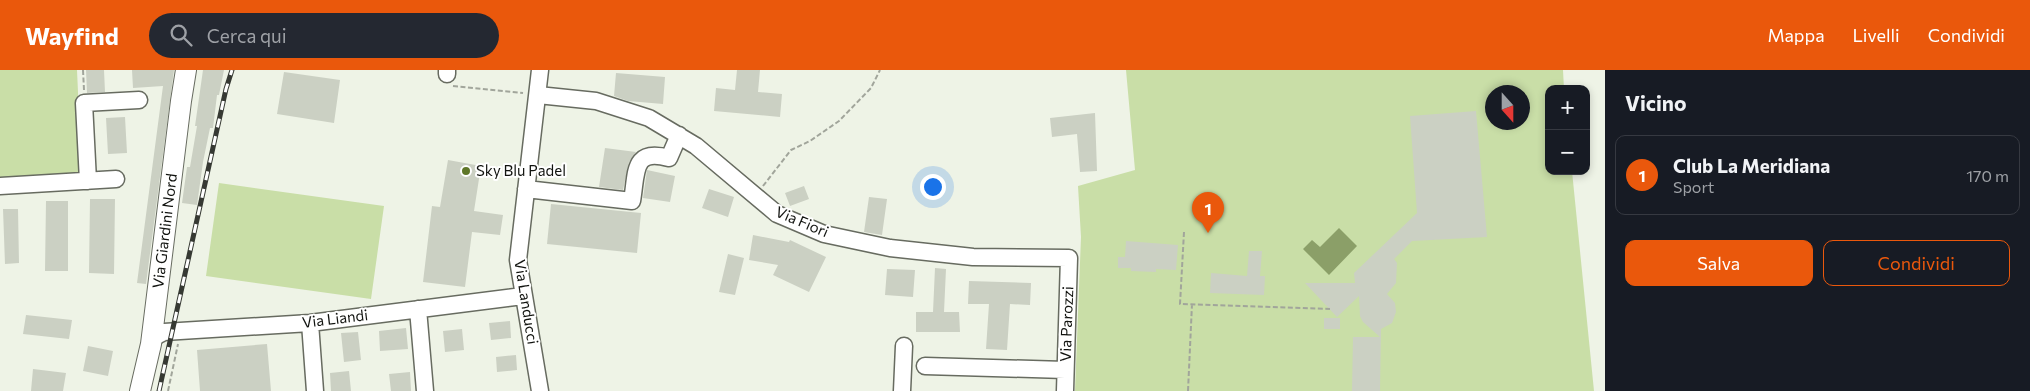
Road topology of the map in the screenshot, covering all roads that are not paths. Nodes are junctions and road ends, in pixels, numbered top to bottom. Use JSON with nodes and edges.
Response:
{"nodes":[{"id":1,"x":186,"y":70,"type":"edge"},
{"id":2,"x":540,"y":70,"type":"edge"},
{"id":3,"x":538,"y":94,"type":"junction"},
{"id":4,"x":139,"y":100,"type":"dead end"},
{"id":5,"x":679,"y":135,"type":"junction"},
{"id":6,"x":116,"y":179,"type":"dead end"},
{"id":7,"x":88,"y":181,"type":"junction"},
{"id":8,"x":0,"y":186,"type":"edge"},
{"id":9,"x":526,"y":189,"type":"junction"},
{"id":10,"x":1069,"y":258,"type":"joint"},
{"id":11,"x":523,"y":296,"type":"junction"},
{"id":12,"x":418,"y":309,"type":"junction"},
{"id":13,"x":310,"y":323,"type":"junction"},
{"id":14,"x":151,"y":344,"type":"junction"},
{"id":15,"x":904,"y":346,"type":"dead end"},
{"id":16,"x":925,"y":366,"type":"dead end"},
{"id":17,"x":1065,"y":370,"type":"junction"},
{"id":18,"x":140,"y":391,"type":"edge"},
{"id":19,"x":315,"y":391,"type":"edge"},
{"id":20,"x":425,"y":391,"type":"edge"},
{"id":21,"x":540,"y":391,"type":"edge"},
{"id":22,"x":902,"y":391,"type":"edge"},
{"id":23,"x":1065,"y":391,"type":"edge"}],
"edges":[{"from":1,"to":14,"type":"main road","name":"Via Giardini Nord"},
{"from":2,"to":3,"type":"street","name":"Via Landucci"},
{"from":3,"to":5,"type":"street","name":"Via Fiori"},
{"from":3,"to":9,"type":"street","name":"Via Landucci"},
{"from":4,"to":7,"type":"street"},
{"from":5,"to":9,"type":"street"},
{"from":5,"to":10,"type":"street","name":"Via Fiori"},
{"from":6,"to":7,"type":"street"},
{"from":7,"to":8,"type":"street"},
{"from":9,"to":11,"type":"street","name":"Via Landucci"},
{"from":10,"to":17,"type":"street","name":"Via Parozzi"},
{"from":11,"to":12,"type":"street","name":"Via Liandi"},
{"from":11,"to":21,"type":"street","name":"Via Landucci"},
{"from":12,"to":13,"type":"street","name":"Via Liandi"},
{"from":12,"to":20,"type":"street"},
{"from":13,"to":14,"type":"street","name":"Via Liandi"},
{"from":13,"to":19,"type":"street"},
{"from":14,"to":18,"type":"main road","name":"Via Giardini Nord"},
{"from":15,"to":22,"type":"street"},
{"from":16,"to":17,"type":"street"},
{"from":17,"to":23,"type":"street","name":"Via Parozzi"}]}
